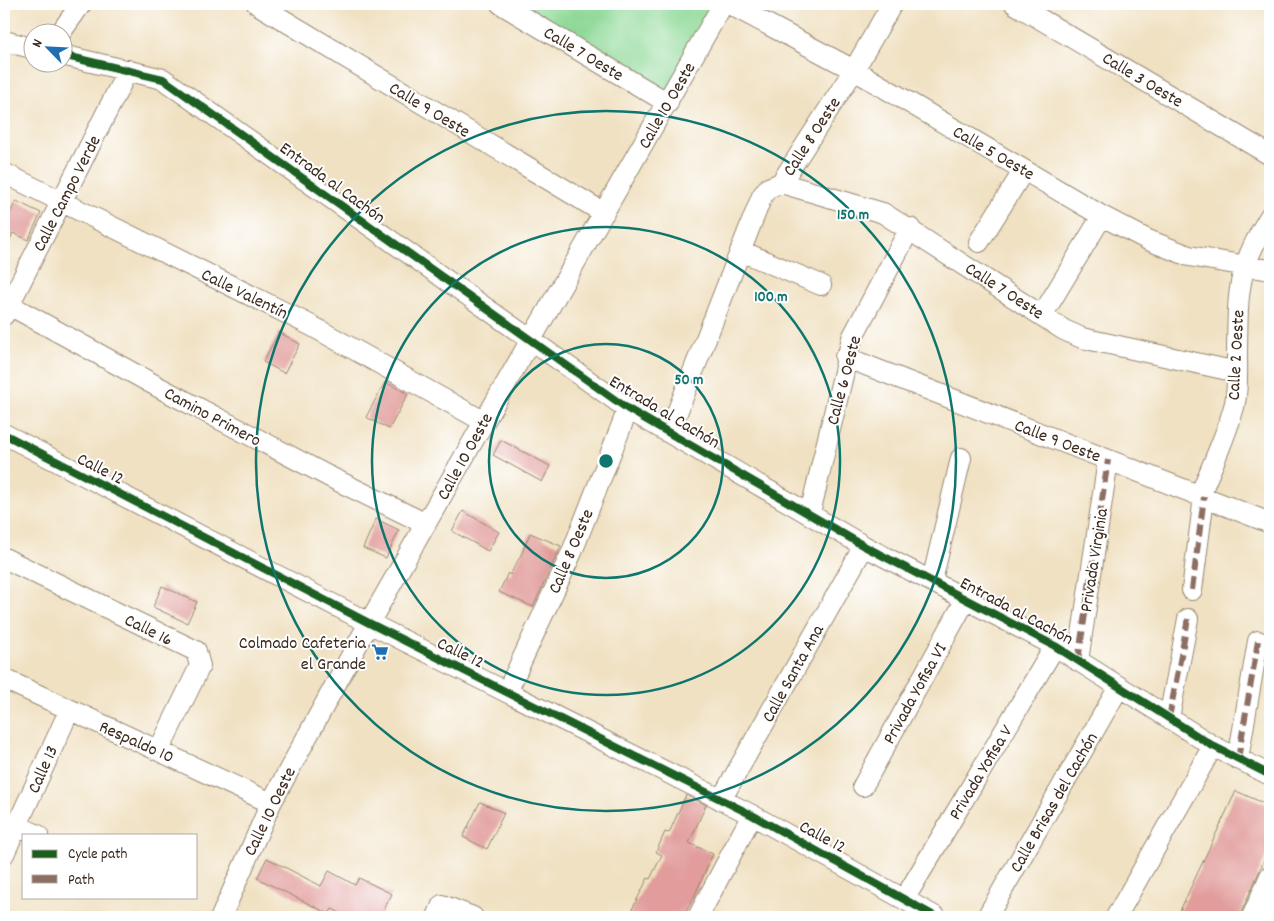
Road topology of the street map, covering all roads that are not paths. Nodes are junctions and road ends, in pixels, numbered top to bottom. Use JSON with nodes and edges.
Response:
{"nodes":[{"id":1,"x":81,"y":4,"type":"edge"},
{"id":2,"x":257,"y":4,"type":"edge"},
{"id":3,"x":501,"y":4,"type":"edge"},
{"id":4,"x":723,"y":4,"type":"edge"},
{"id":5,"x":729,"y":4,"type":"edge"},
{"id":6,"x":892,"y":4,"type":"edge"},
{"id":7,"x":1015,"y":4,"type":"edge"},
{"id":8,"x":68,"y":22,"type":"edge"},
{"id":9,"x":4,"y":41,"type":"edge"},
{"id":10,"x":22,"y":46,"type":"edge"},
{"id":11,"x":72,"y":57,"type":"edge"},
{"id":12,"x":128,"y":70,"type":"junction"},
{"id":13,"x":854,"y":70,"type":"junction"},
{"id":14,"x":668,"y":103,"type":"junction"},
{"id":15,"x":1270,"y":155,"type":"edge"},
{"id":16,"x":1024,"y":170,"type":"junction"},
{"id":17,"x":4,"y":173,"type":"edge"},
{"id":18,"x":781,"y":183,"type":"junction"},
{"id":19,"x":61,"y":203,"type":"junction"},
{"id":20,"x":604,"y":213,"type":"junction"},
{"id":21,"x":1102,"y":216,"type":"junction"},
{"id":22,"x":1270,"y":216,"type":"edge"},
{"id":23,"x":910,"y":228,"type":"junction"},
{"id":24,"x":979,"y":242,"type":"dead end"},
{"id":25,"x":741,"y":251,"type":"junction"},
{"id":26,"x":1244,"y":266,"type":"junction"},
{"id":27,"x":1270,"y":270,"type":"edge"},
{"id":28,"x":821,"y":285,"type":"dead end"},
{"id":29,"x":6,"y":307,"type":"edge"},
{"id":30,"x":1043,"y":314,"type":"junction"},
{"id":31,"x":529,"y":341,"type":"junction"},
{"id":32,"x":845,"y":357,"type":"junction"},
{"id":33,"x":1237,"y":372,"type":"junction"},
{"id":34,"x":628,"y":409,"type":"junction"},
{"id":35,"x":483,"y":421,"type":"junction"},
{"id":36,"x":4,"y":434,"type":"edge"},
{"id":37,"x":670,"y":434,"type":"junction"},
{"id":38,"x":961,"y":458,"type":"dead end"},
{"id":39,"x":1108,"y":460,"type":"junction"},
{"id":40,"x":1202,"y":496,"type":"junction"},
{"id":41,"x":810,"y":513,"type":"junction"},
{"id":42,"x":1270,"y":523,"type":"edge"},
{"id":43,"x":426,"y":524,"type":"junction"},
{"id":44,"x":864,"y":546,"type":"junction"},
{"id":45,"x":4,"y":558,"type":"edge"},
{"id":46,"x":932,"y":582,"type":"junction"},
{"id":47,"x":1192,"y":590,"type":"dead end"},
{"id":48,"x":966,"y":599,"type":"junction"},
{"id":49,"x":1188,"y":619,"type":"dead end"},
{"id":50,"x":369,"y":623,"type":"junction"},
{"id":51,"x":1258,"y":641,"type":"dead end"},
{"id":52,"x":1055,"y":646,"type":"junction"},
{"id":53,"x":1078,"y":661,"type":"junction"},
{"id":54,"x":4,"y":679,"type":"edge"},
{"id":55,"x":1119,"y":687,"type":"junction"},
{"id":56,"x":507,"y":692,"type":"junction"},
{"id":57,"x":69,"y":711,"type":"junction"},
{"id":58,"x":1169,"y":718,"type":"junction"},
{"id":59,"x":1213,"y":746,"type":"junction"},
{"id":60,"x":159,"y":750,"type":"junction"},
{"id":61,"x":1238,"y":759,"type":"junction"},
{"id":62,"x":1270,"y":775,"type":"edge"},
{"id":63,"x":863,"y":786,"type":"dead end"},
{"id":64,"x":721,"y":800,"type":"junction"},
{"id":65,"x":271,"y":803,"type":"junction"},
{"id":66,"x":752,"y":815,"type":"junction"},
{"id":67,"x":16,"y":826,"type":"junction"},
{"id":68,"x":36,"y":834,"type":"edge"},
{"id":69,"x":4,"y":854,"type":"edge"},
{"id":70,"x":1270,"y":876,"type":"edge"},
{"id":71,"x":905,"y":898,"type":"junction"},
{"id":72,"x":440,"y":911,"type":"edge"},
{"id":73,"x":221,"y":917,"type":"edge"},
{"id":74,"x":472,"y":917,"type":"edge"},
{"id":75,"x":698,"y":917,"type":"edge"},
{"id":76,"x":936,"y":917,"type":"edge"},
{"id":77,"x":987,"y":917,"type":"edge"},
{"id":78,"x":1116,"y":917,"type":"edge"},
{"id":79,"x":1252,"y":917,"type":"edge"}],
"edges":[{"from":1,"to":8,"type":"street"},
{"from":2,"to":20,"type":"street","name":"Calle 9 Oeste"},
{"from":3,"to":14,"type":"street","name":"Calle 7 Oeste"},
{"from":4,"to":14,"type":"street","name":"Calle 10 Oeste"},
{"from":5,"to":13,"type":"street","name":"Calle 5 Oeste"},
{"from":6,"to":13,"type":"street","name":"Calle 8 Oeste"},
{"from":7,"to":15,"type":"street","name":"Calle 3 Oeste"},
{"from":9,"to":10,"type":"street"},
{"from":11,"to":12,"type":"street","name":"Entrada al Cachón"},
{"from":12,"to":19,"type":"street","name":"Calle Campo Verde"},
{"from":12,"to":31,"type":"street","name":"Entrada al Cachón"},
{"from":13,"to":16,"type":"street","name":"Calle 5 Oeste"},
{"from":13,"to":18,"type":"street","name":"Calle 8 Oeste"},
{"from":14,"to":20,"type":"street","name":"Calle 10 Oeste"},
{"from":16,"to":21,"type":"street","name":"Calle 5 Oeste"},
{"from":16,"to":24,"type":"street"},
{"from":17,"to":19,"type":"street","name":"Calle Valentín"},
{"from":18,"to":23,"type":"street","name":"Calle 7 Oeste"},
{"from":18,"to":25,"type":"street","name":"Calle 8 Oeste"},
{"from":19,"to":29,"type":"street","name":"Calle Campo Verde"},
{"from":19,"to":35,"type":"street","name":"Calle Valentín"},
{"from":20,"to":31,"type":"street","name":"Calle 10 Oeste"},
{"from":21,"to":26,"type":"street","name":"Calle 5 Oeste"},
{"from":21,"to":30,"type":"street"},
{"from":22,"to":26,"type":"street","name":"Calle 2 Oeste"},
{"from":23,"to":30,"type":"street","name":"Calle 7 Oeste"},
{"from":23,"to":32,"type":"street","name":"Calle 6 Oeste"},
{"from":25,"to":28,"type":"street"},
{"from":25,"to":37,"type":"street","name":"Calle 8 Oeste"},
{"from":26,"to":27,"type":"street","name":"Calle 5 Oeste"},
{"from":26,"to":33,"type":"street","name":"Calle 2 Oeste"},
{"from":29,"to":43,"type":"street","name":"Camino Primero"},
{"from":30,"to":33,"type":"street","name":"Calle 7 Oeste"},
{"from":31,"to":34,"type":"street","name":"Entrada al Cachón"},
{"from":31,"to":35,"type":"street","name":"Calle 10 Oeste"},
{"from":32,"to":39,"type":"street","name":"Calle 9 Oeste"},
{"from":32,"to":41,"type":"street","name":"Calle 6 Oeste"},
{"from":33,"to":40,"type":"street","name":"Calle 2 Oeste"},
{"from":34,"to":37,"type":"street","name":"Entrada al Cachón"},
{"from":34,"to":56,"type":"street","name":"Calle 8 Oeste"},
{"from":35,"to":43,"type":"street","name":"Calle 10 Oeste"},
{"from":36,"to":50,"type":"street","name":"Calle 12"},
{"from":37,"to":41,"type":"street","name":"Entrada al Cachón"},
{"from":38,"to":46,"type":"street"},
{"from":39,"to":40,"type":"street","name":"Calle 9 Oeste"},
{"from":39,"to":53,"type":"street","name":"Privada Virginia"},
{"from":40,"to":42,"type":"street","name":"Calle 9 Oeste"},
{"from":40,"to":47,"type":"street","name":"Calle 2 Oeste"},
{"from":41,"to":44,"type":"street","name":"Entrada al Cachón"},
{"from":43,"to":50,"type":"street","name":"Calle 10 Oeste"},
{"from":44,"to":46,"type":"street","name":"Entrada al Cachón"},
{"from":44,"to":64,"type":"street","name":"Calle Santa Ana"},
{"from":45,"to":60,"type":"street","name":"Calle 16"},
{"from":46,"to":48,"type":"street","name":"Entrada al Cachón"},
{"from":48,"to":52,"type":"street","name":"Entrada al Cachón"},
{"from":48,"to":63,"type":"street","name":"Privada Yofisa VI"},
{"from":49,"to":58,"type":"street"},
{"from":50,"to":56,"type":"street","name":"Calle 12"},
{"from":50,"to":65,"type":"street","name":"Calle 10 Oeste"},
{"from":51,"to":61,"type":"street"},
{"from":52,"to":53,"type":"street","name":"Entrada al Cachón"},
{"from":52,"to":71,"type":"street","name":"Privada Yofisa V"},
{"from":53,"to":55,"type":"street","name":"Entrada al Cachón"},
{"from":54,"to":57,"type":"street","name":"Respaldo 10"},
{"from":55,"to":58,"type":"street","name":"Entrada al Cachón"},
{"from":55,"to":77,"type":"street","name":"Calle Brisas del Cachón"},
{"from":56,"to":64,"type":"street","name":"Calle 12"},
{"from":57,"to":60,"type":"street","name":"Respaldo 10"},
{"from":57,"to":67,"type":"street","name":"Calle 13"},
{"from":58,"to":59,"type":"street","name":"Entrada al Cachón"},
{"from":59,"to":61,"type":"street","name":"Entrada al Cachón"},
{"from":59,"to":78,"type":"street"},
{"from":60,"to":65,"type":"street","name":"Respaldo 10"},
{"from":61,"to":62,"type":"street","name":"Entrada al Cachón"},
{"from":64,"to":66,"type":"street","name":"Calle 12"},
{"from":65,"to":73,"type":"street","name":"Calle 10 Oeste"},
{"from":66,"to":71,"type":"street","name":"Calle 12"},
{"from":66,"to":75,"type":"street"},
{"from":67,"to":68,"type":"street"},
{"from":67,"to":69,"type":"street","name":"Calle 13"},
{"from":70,"to":79,"type":"street"},
{"from":71,"to":76,"type":"street","name":"Calle 12"},
{"from":72,"to":74,"type":"street"}]}
